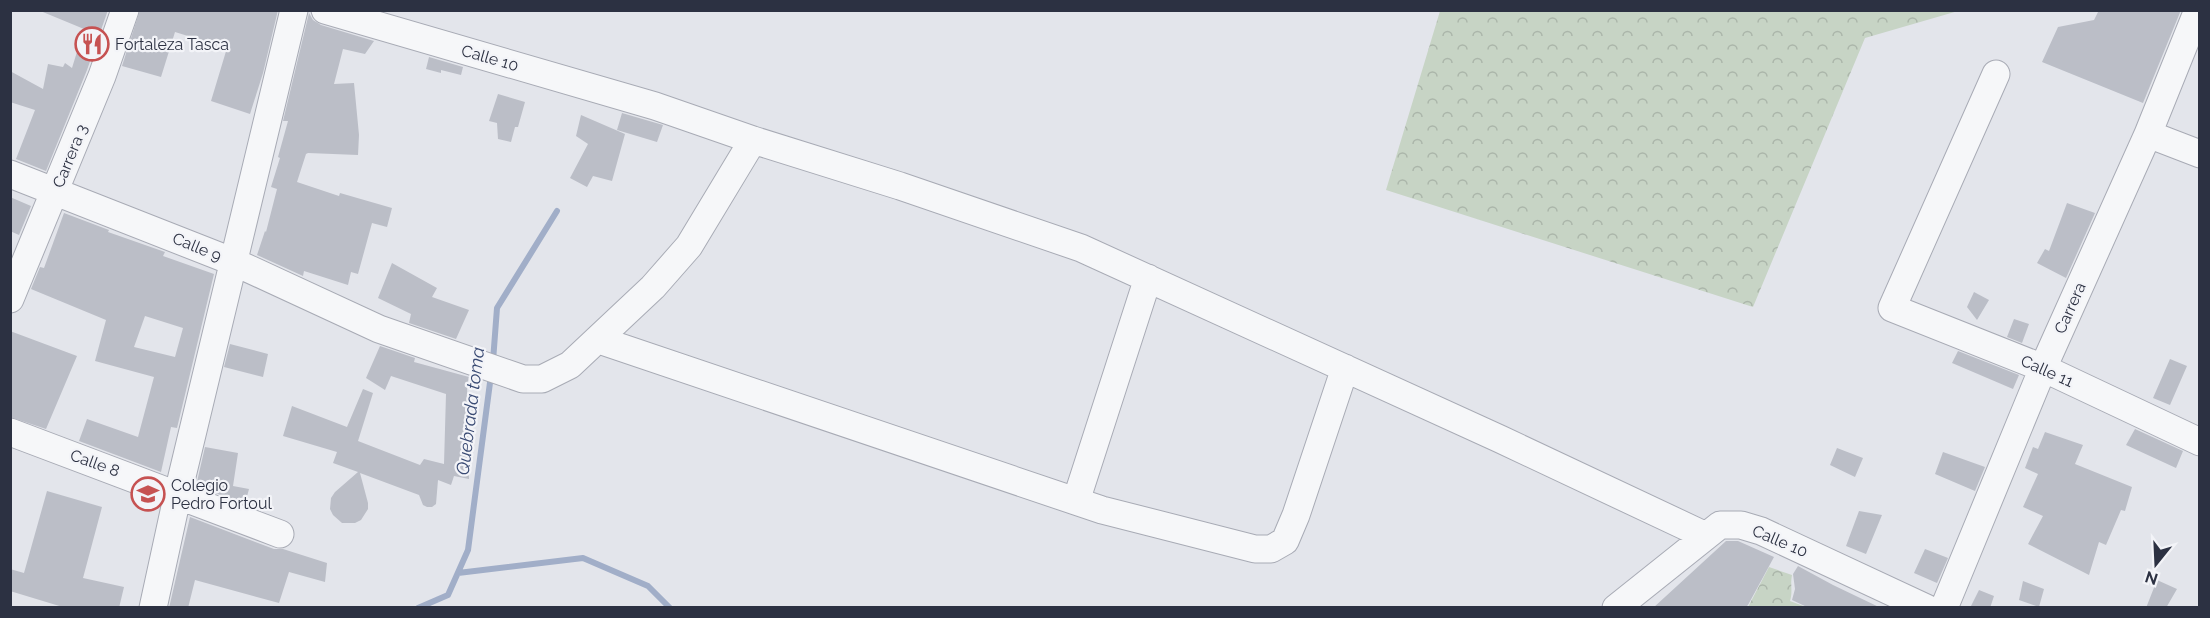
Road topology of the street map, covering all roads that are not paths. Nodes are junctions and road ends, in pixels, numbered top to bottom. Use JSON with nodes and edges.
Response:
{"nodes":[{"id":1,"x":125,"y":10,"type":"edge"},
{"id":2,"x":294,"y":10,"type":"edge"},
{"id":3,"x":325,"y":10,"type":"edge"},
{"id":4,"x":2199,"y":10,"type":"edge"},
{"id":5,"x":1996,"y":75,"type":"dead end"},
{"id":6,"x":2148,"y":134,"type":"junction"},
{"id":7,"x":753,"y":140,"type":"junction"},
{"id":8,"x":2199,"y":154,"type":"edge"},
{"id":9,"x":10,"y":174,"type":"edge"},
{"id":10,"x":56,"y":191,"type":"junction"},
{"id":11,"x":234,"y":262,"type":"junction"},
{"id":12,"x":1148,"y":278,"type":"junction"},
{"id":13,"x":10,"y":299,"type":"edge"},
{"id":14,"x":599,"y":340,"type":"junction"},
{"id":15,"x":1345,"y":368,"type":"junction"},
{"id":16,"x":2043,"y":369,"type":"junction"},
{"id":17,"x":10,"y":432,"type":"edge"},
{"id":18,"x":2199,"y":442,"type":"edge"},
{"id":19,"x":178,"y":494,"type":"junction"},
{"id":20,"x":1076,"y":501,"type":"junction"},
{"id":21,"x":280,"y":534,"type":"dead end"},
{"id":22,"x":1706,"y":536,"type":"junction"},
{"id":23,"x":153,"y":608,"type":"edge"},
{"id":24,"x":1616,"y":608,"type":"edge"},
{"id":25,"x":1926,"y":608,"type":"edge"},
{"id":26,"x":1944,"y":608,"type":"edge"}],
"edges":[{"from":1,"to":10,"type":"street","name":"Carrera 3"},
{"from":2,"to":11,"type":"street"},
{"from":3,"to":7,"type":"street","name":"Calle 10"},
{"from":4,"to":6,"type":"street","name":"Carrera"},
{"from":5,"to":16,"type":"street","name":"Calle 11"},
{"from":6,"to":8,"type":"street"},
{"from":6,"to":16,"type":"street","name":"Carrera"},
{"from":7,"to":12,"type":"street","name":"Calle 10"},
{"from":7,"to":14,"type":"street","name":"Calle 9"},
{"from":9,"to":10,"type":"street","name":"Calle 9"},
{"from":10,"to":11,"type":"street","name":"Calle 9"},
{"from":10,"to":13,"type":"street","name":"Carrera 3"},
{"from":11,"to":14,"type":"street","name":"Calle 9"},
{"from":11,"to":19,"type":"street"},
{"from":12,"to":15,"type":"street","name":"Calle 10"},
{"from":12,"to":20,"type":"street"},
{"from":14,"to":20,"type":"street"},
{"from":15,"to":20,"type":"street"},
{"from":15,"to":22,"type":"street","name":"Calle 10"},
{"from":16,"to":18,"type":"street","name":"Calle 11"},
{"from":16,"to":26,"type":"street","name":"Carrera"},
{"from":17,"to":19,"type":"street","name":"Calle 8"},
{"from":19,"to":21,"type":"street","name":"Calle 8"},
{"from":19,"to":23,"type":"street"},
{"from":22,"to":24,"type":"street","name":"Calle 10"},
{"from":22,"to":25,"type":"street","name":"Calle 10"}]}
